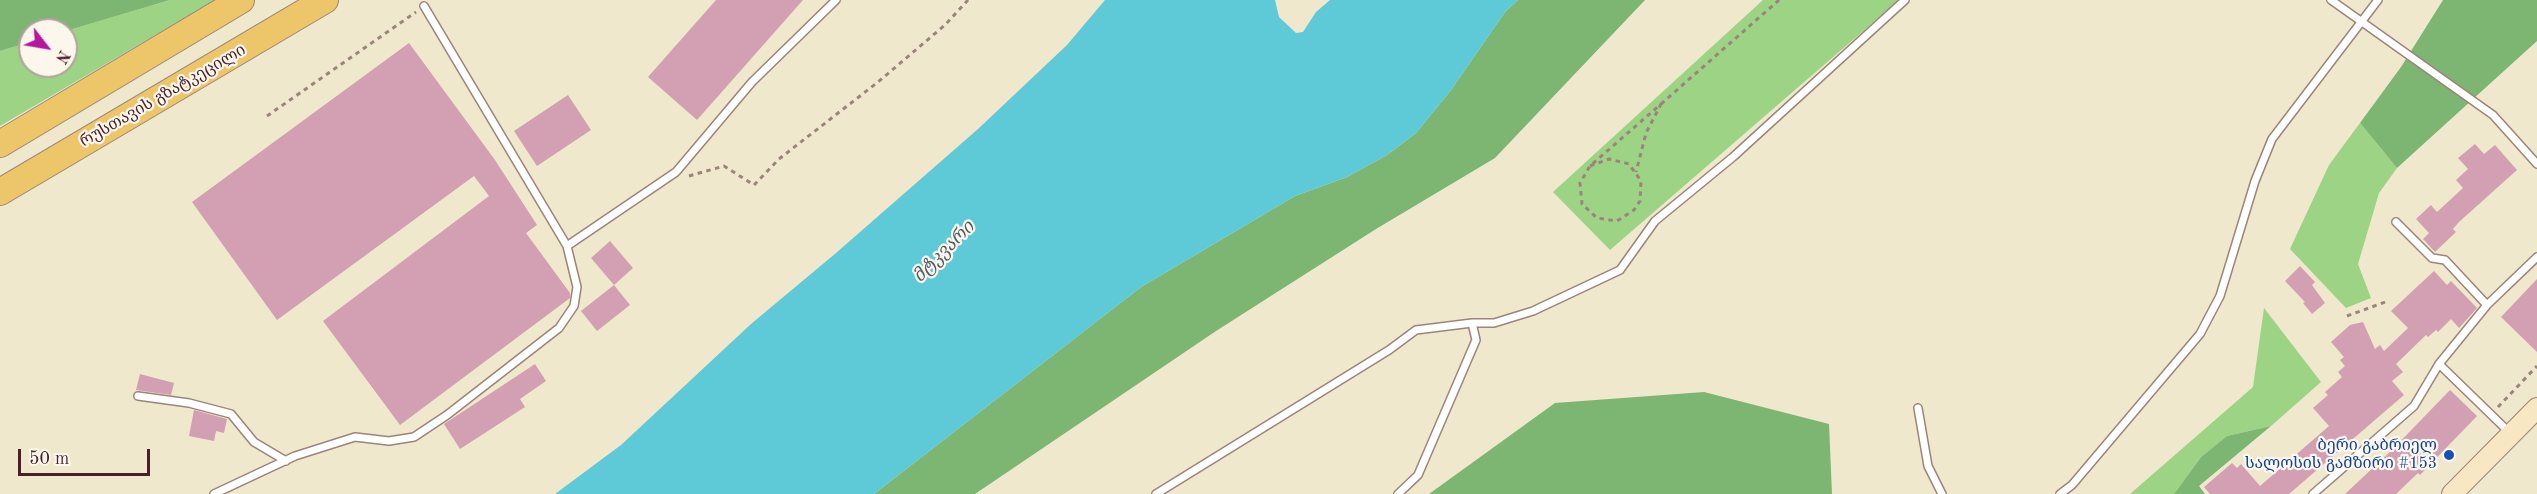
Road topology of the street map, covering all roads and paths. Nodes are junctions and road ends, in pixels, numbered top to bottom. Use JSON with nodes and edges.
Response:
{"nodes":[{"id":1,"x":241,"y":0,"type":"edge"},
{"id":2,"x":325,"y":0,"type":"edge"},
{"id":3,"x":836,"y":0,"type":"edge"},
{"id":4,"x":968,"y":0,"type":"edge"},
{"id":5,"x":1779,"y":0,"type":"edge"},
{"id":6,"x":1905,"y":0,"type":"edge"},
{"id":7,"x":2331,"y":0,"type":"edge"},
{"id":8,"x":2378,"y":0,"type":"edge"},
{"id":9,"x":424,"y":6,"type":"joint"},
{"id":10,"x":2362,"y":22,"type":"junction"},
{"id":11,"x":1660,"y":104,"type":"junction"},
{"id":12,"x":267,"y":116,"type":"dead end"},
{"id":13,"x":0,"y":144,"type":"edge"},
{"id":14,"x":2536,"y":160,"type":"edge"},
{"id":15,"x":1590,"y":166,"type":"junction"},
{"id":16,"x":676,"y":172,"type":"junction"},
{"id":17,"x":1636,"y":172,"type":"junction"},
{"id":18,"x":0,"y":192,"type":"edge"},
{"id":19,"x":2396,"y":222,"type":"dead end"},
{"id":20,"x":567,"y":246,"type":"junction"},
{"id":21,"x":2537,"y":257,"type":"edge"},
{"id":22,"x":2388,"y":301,"type":"dead end"},
{"id":23,"x":2487,"y":305,"type":"junction"},
{"id":24,"x":2347,"y":316,"type":"dead end"},
{"id":25,"x":1472,"y":323,"type":"junction"},
{"id":26,"x":2439,"y":364,"type":"junction"},
{"id":27,"x":2537,"y":366,"type":"edge"},
{"id":28,"x":138,"y":396,"type":"dead end"},
{"id":29,"x":1918,"y":408,"type":"dead end"},
{"id":30,"x":2537,"y":408,"type":"edge"},
{"id":31,"x":2491,"y":414,"type":"junction"},
{"id":32,"x":2511,"y":434,"type":"junction"},
{"id":33,"x":286,"y":460,"type":"junction"},
{"id":34,"x":214,"y":494,"type":"edge"},
{"id":35,"x":1156,"y":494,"type":"edge"},
{"id":36,"x":1398,"y":494,"type":"edge"},
{"id":37,"x":1942,"y":494,"type":"edge"},
{"id":38,"x":2060,"y":494,"type":"edge"},
{"id":39,"x":2313,"y":494,"type":"edge"},
{"id":40,"x":2452,"y":494,"type":"edge"}],
"edges":[{"from":1,"to":13,"type":"highway"},
{"from":2,"to":18,"type":"highway","name":"რუსთავის გზატკეცილი"},
{"from":3,"to":16,"type":"lane"},
{"from":4,"to":16,"type":"path"},
{"from":5,"to":11,"type":"path"},
{"from":6,"to":25,"type":"lane"},
{"from":7,"to":10,"type":"lane"},
{"from":8,"to":10,"type":"lane"},
{"from":9,"to":12,"type":"path"},
{"from":9,"to":20,"type":"lane"},
{"from":10,"to":14,"type":"lane"},
{"from":10,"to":38,"type":"lane"},
{"from":11,"to":15,"type":"path"},
{"from":11,"to":17,"type":"path"},
{"from":15,"to":17,"type":"path"},
{"from":15,"to":17,"type":"path"},
{"from":16,"to":20,"type":"lane"},
{"from":19,"to":23,"type":"lane"},
{"from":20,"to":33,"type":"lane"},
{"from":21,"to":23,"type":"lane"},
{"from":22,"to":24,"type":"path"},
{"from":23,"to":26,"type":"lane"},
{"from":25,"to":35,"type":"lane"},
{"from":25,"to":36,"type":"lane"},
{"from":26,"to":31,"type":"lane"},
{"from":26,"to":39,"type":"lane"},
{"from":27,"to":31,"type":"path"},
{"from":28,"to":33,"type":"lane"},
{"from":29,"to":37,"type":"lane"},
{"from":30,"to":32,"type":"main road"},
{"from":31,"to":32,"type":"lane"},
{"from":32,"to":40,"type":"main road"},
{"from":33,"to":34,"type":"lane"}]}
